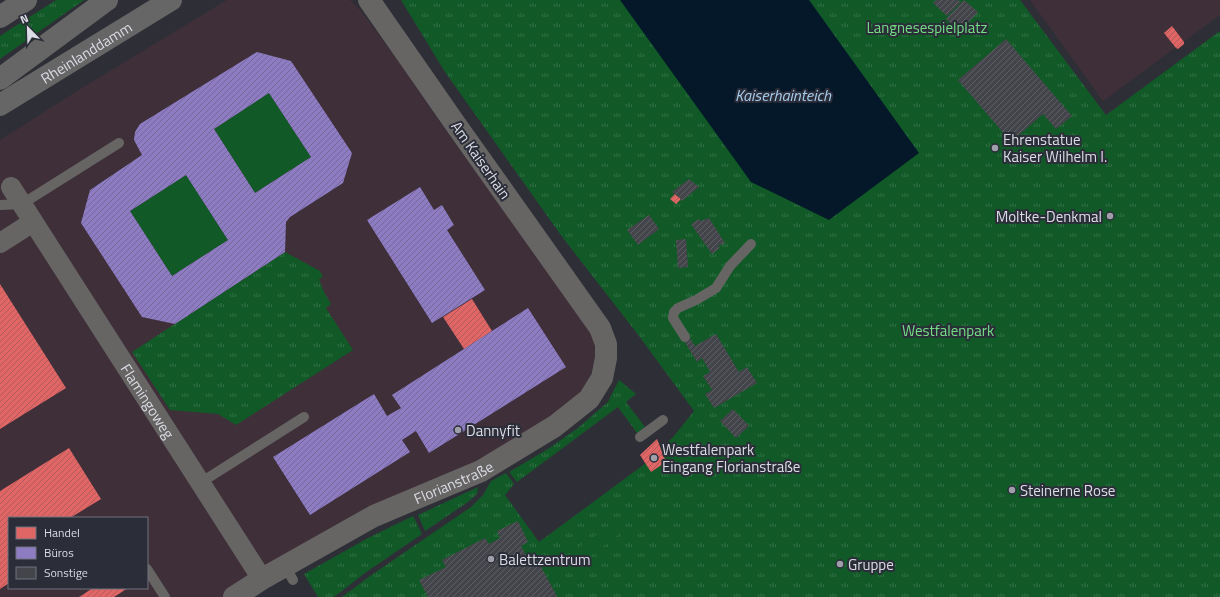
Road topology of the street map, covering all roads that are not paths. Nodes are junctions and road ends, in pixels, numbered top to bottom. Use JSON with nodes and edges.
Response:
{"nodes":[{"id":1,"x":26,"y":0,"type":"edge"},
{"id":2,"x":107,"y":0,"type":"edge"},
{"id":3,"x":171,"y":0,"type":"edge"},
{"id":4,"x":369,"y":0,"type":"edge"},
{"id":5,"x":0,"y":17,"type":"edge"},
{"id":6,"x":0,"y":79,"type":"edge"},
{"id":7,"x":0,"y":105,"type":"edge"},
{"id":8,"x":119,"y":143,"type":"dead end"},
{"id":9,"x":11,"y":187,"type":"dead end"},
{"id":10,"x":22,"y":204,"type":"junction"},
{"id":11,"x":0,"y":205,"type":"edge"},
{"id":12,"x":33,"y":222,"type":"junction"},
{"id":13,"x":0,"y":243,"type":"edge"},
{"id":14,"x":751,"y":244,"type":"dead end"},
{"id":15,"x":594,"y":319,"type":"joint"},
{"id":16,"x":685,"y":337,"type":"dead end"},
{"id":17,"x":304,"y":416,"type":"dead end"},
{"id":18,"x":663,"y":420,"type":"dead end"},
{"id":19,"x":640,"y":437,"type":"dead end"},
{"id":20,"x":200,"y":483,"type":"junction"},
{"id":21,"x":148,"y":571,"type":"edge"},
{"id":22,"x":262,"y":579,"type":"junction"},
{"id":23,"x":165,"y":597,"type":"edge"},
{"id":24,"x":234,"y":597,"type":"edge"}],
"edges":[{"from":1,"to":5,"type":"main road"},
{"from":2,"to":6,"type":"main road","name":"Rheinlanddamm"},
{"from":3,"to":7,"type":"main road","name":"Rheinlanddamm"},
{"from":4,"to":15,"type":"street","name":"Am Kaiserhain"},
{"from":8,"to":10,"type":"lane"},
{"from":9,"to":10,"type":"street","name":"Flamingoweg"},
{"from":10,"to":11,"type":"lane"},
{"from":10,"to":12,"type":"street","name":"Flamingoweg"},
{"from":12,"to":13,"type":"street"},
{"from":12,"to":20,"type":"street","name":"Flamingoweg"},
{"from":14,"to":16,"type":"lane"},
{"from":15,"to":22,"type":"street","name":"Florianstraße"},
{"from":17,"to":20,"type":"lane"},
{"from":18,"to":19,"type":"lane"},
{"from":20,"to":22,"type":"street","name":"Flamingoweg"},
{"from":21,"to":23,"type":"lane"},
{"from":22,"to":24,"type":"street","name":"Florianstraße"}]}
